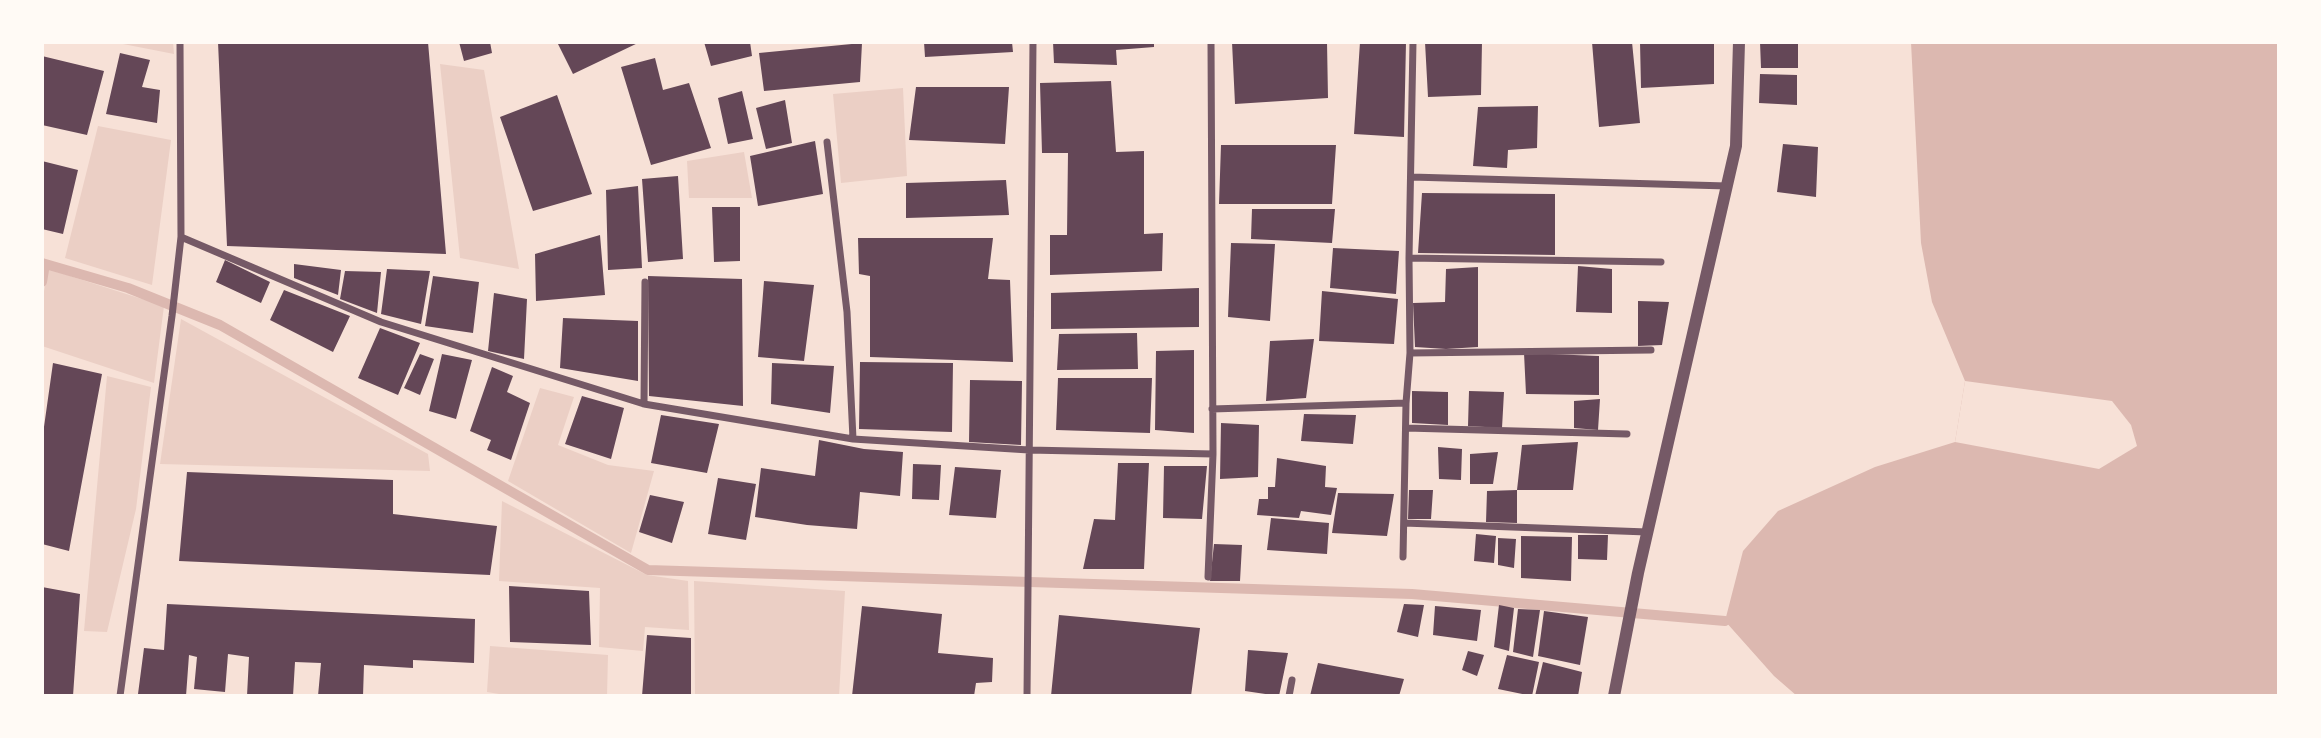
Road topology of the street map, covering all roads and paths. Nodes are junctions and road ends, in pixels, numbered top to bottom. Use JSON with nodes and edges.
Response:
{"nodes":[{"id":1,"x":180,"y":42,"type":"edge"},
{"id":2,"x":1033,"y":42,"type":"edge"},
{"id":3,"x":1211,"y":42,"type":"edge"},
{"id":4,"x":1413,"y":42,"type":"edge"},
{"id":5,"x":1739,"y":42,"type":"edge"},
{"id":6,"x":827,"y":142,"type":"dead end"},
{"id":7,"x":1411,"y":177,"type":"junction"},
{"id":8,"x":1727,"y":186,"type":"junction"},
{"id":9,"x":181,"y":237,"type":"junction"},
{"id":10,"x":1409,"y":258,"type":"junction"},
{"id":11,"x":1661,"y":262,"type":"dead end"},
{"id":12,"x":645,"y":282,"type":"dead end"},
{"id":13,"x":1651,"y":350,"type":"dead end"},
{"id":14,"x":1410,"y":354,"type":"junction"},
{"id":15,"x":1406,"y":403,"type":"junction"},
{"id":16,"x":644,"y":404,"type":"junction"},
{"id":17,"x":1212,"y":409,"type":"junction"},
{"id":18,"x":1406,"y":428,"type":"junction"},
{"id":19,"x":1627,"y":434,"type":"dead end"},
{"id":20,"x":853,"y":439,"type":"junction"},
{"id":21,"x":1029,"y":450,"type":"junction"},
{"id":22,"x":1213,"y":454,"type":"junction"},
{"id":23,"x":1404,"y":523,"type":"junction"},
{"id":24,"x":1647,"y":532,"type":"junction"},
{"id":25,"x":1403,"y":557,"type":"dead end"},
{"id":26,"x":1208,"y":577,"type":"dead end"},
{"id":27,"x":1292,"y":680,"type":"dead end"},
{"id":28,"x":120,"y":696,"type":"edge"},
{"id":29,"x":1027,"y":696,"type":"edge"},
{"id":30,"x":1289,"y":696,"type":"edge"},
{"id":31,"x":1614,"y":696,"type":"edge"}],
"edges":[{"from":1,"to":9,"type":"street"},
{"from":2,"to":21,"type":"street"},
{"from":3,"to":17,"type":"street"},
{"from":4,"to":7,"type":"street"},
{"from":5,"to":8,"type":"street"},
{"from":6,"to":20,"type":"street"},
{"from":7,"to":8,"type":"street"},
{"from":7,"to":10,"type":"street"},
{"from":8,"to":24,"type":"street"},
{"from":9,"to":16,"type":"street"},
{"from":9,"to":28,"type":"street"},
{"from":10,"to":11,"type":"street"},
{"from":10,"to":14,"type":"street"},
{"from":12,"to":16,"type":"street"},
{"from":13,"to":14,"type":"street"},
{"from":14,"to":15,"type":"street"},
{"from":15,"to":17,"type":"street"},
{"from":15,"to":18,"type":"street"},
{"from":16,"to":20,"type":"street"},
{"from":17,"to":22,"type":"street"},
{"from":18,"to":19,"type":"street"},
{"from":18,"to":23,"type":"street"},
{"from":20,"to":21,"type":"street"},
{"from":21,"to":22,"type":"street"},
{"from":21,"to":29,"type":"street"},
{"from":22,"to":26,"type":"street"},
{"from":23,"to":24,"type":"street"},
{"from":23,"to":25,"type":"street"},
{"from":24,"to":31,"type":"street"},
{"from":27,"to":30,"type":"street"}]}
